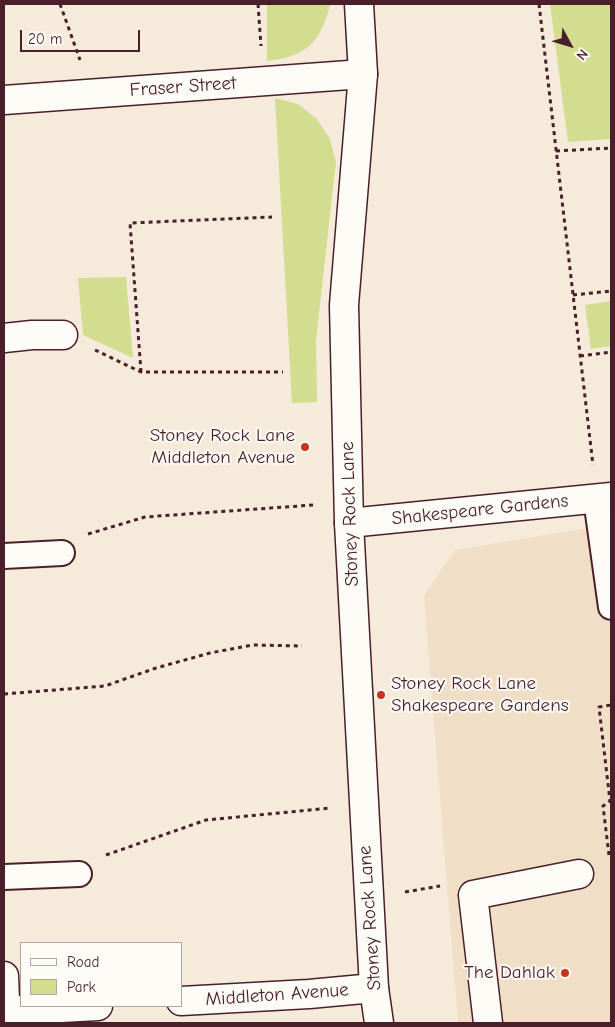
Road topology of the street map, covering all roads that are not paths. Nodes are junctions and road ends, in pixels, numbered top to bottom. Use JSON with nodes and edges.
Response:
{"nodes":[{"id":1,"x":359,"y":4,"type":"edge"},
{"id":2,"x":363,"y":74,"type":"junction"},
{"id":3,"x":4,"y":100,"type":"edge"},
{"id":4,"x":62,"y":334,"type":"road end"},
{"id":5,"x":4,"y":338,"type":"edge"},
{"id":6,"x":604,"y":498,"type":"edge"},
{"id":7,"x":349,"y":512,"type":"junction"},
{"id":8,"x":62,"y":553,"type":"road end"},
{"id":9,"x":4,"y":556,"type":"edge"},
{"id":10,"x":611,"y":607,"type":"edge"},
{"id":11,"x":78,"y":874,"type":"road end"},
{"id":12,"x":579,"y":874,"type":"road end"},
{"id":13,"x":4,"y":877,"type":"edge"},
{"id":14,"x":4,"y":976,"type":"edge"},
{"id":15,"x":374,"y":988,"type":"junction"},
{"id":16,"x":182,"y":1001,"type":"edge"},
{"id":17,"x":90,"y":1007,"type":"edge"},
{"id":18,"x":6,"y":1017,"type":"edge"},
{"id":19,"x":379,"y":1023,"type":"edge"},
{"id":20,"x":488,"y":1023,"type":"edge"}],
"edges":[{"from":1,"to":2,"type":"street","name":"Stoney Rock Lane"},
{"from":2,"to":3,"type":"street","name":"Fraser Street"},
{"from":2,"to":7,"type":"street","name":"Stoney Rock Lane"},
{"from":4,"to":5,"type":"street"},
{"from":6,"to":7,"type":"street","name":"Shakespeare Gardens"},
{"from":6,"to":10,"type":"lane"},
{"from":7,"to":15,"type":"street","name":"Stoney Rock Lane"},
{"from":8,"to":9,"type":"lane"},
{"from":11,"to":13,"type":"lane"},
{"from":12,"to":20,"type":"street"},
{"from":14,"to":18,"type":"street"},
{"from":15,"to":16,"type":"street","name":"Middleton Avenue"},
{"from":15,"to":19,"type":"street","name":"Stoney Rock Lane"},
{"from":17,"to":18,"type":"street"}]}
